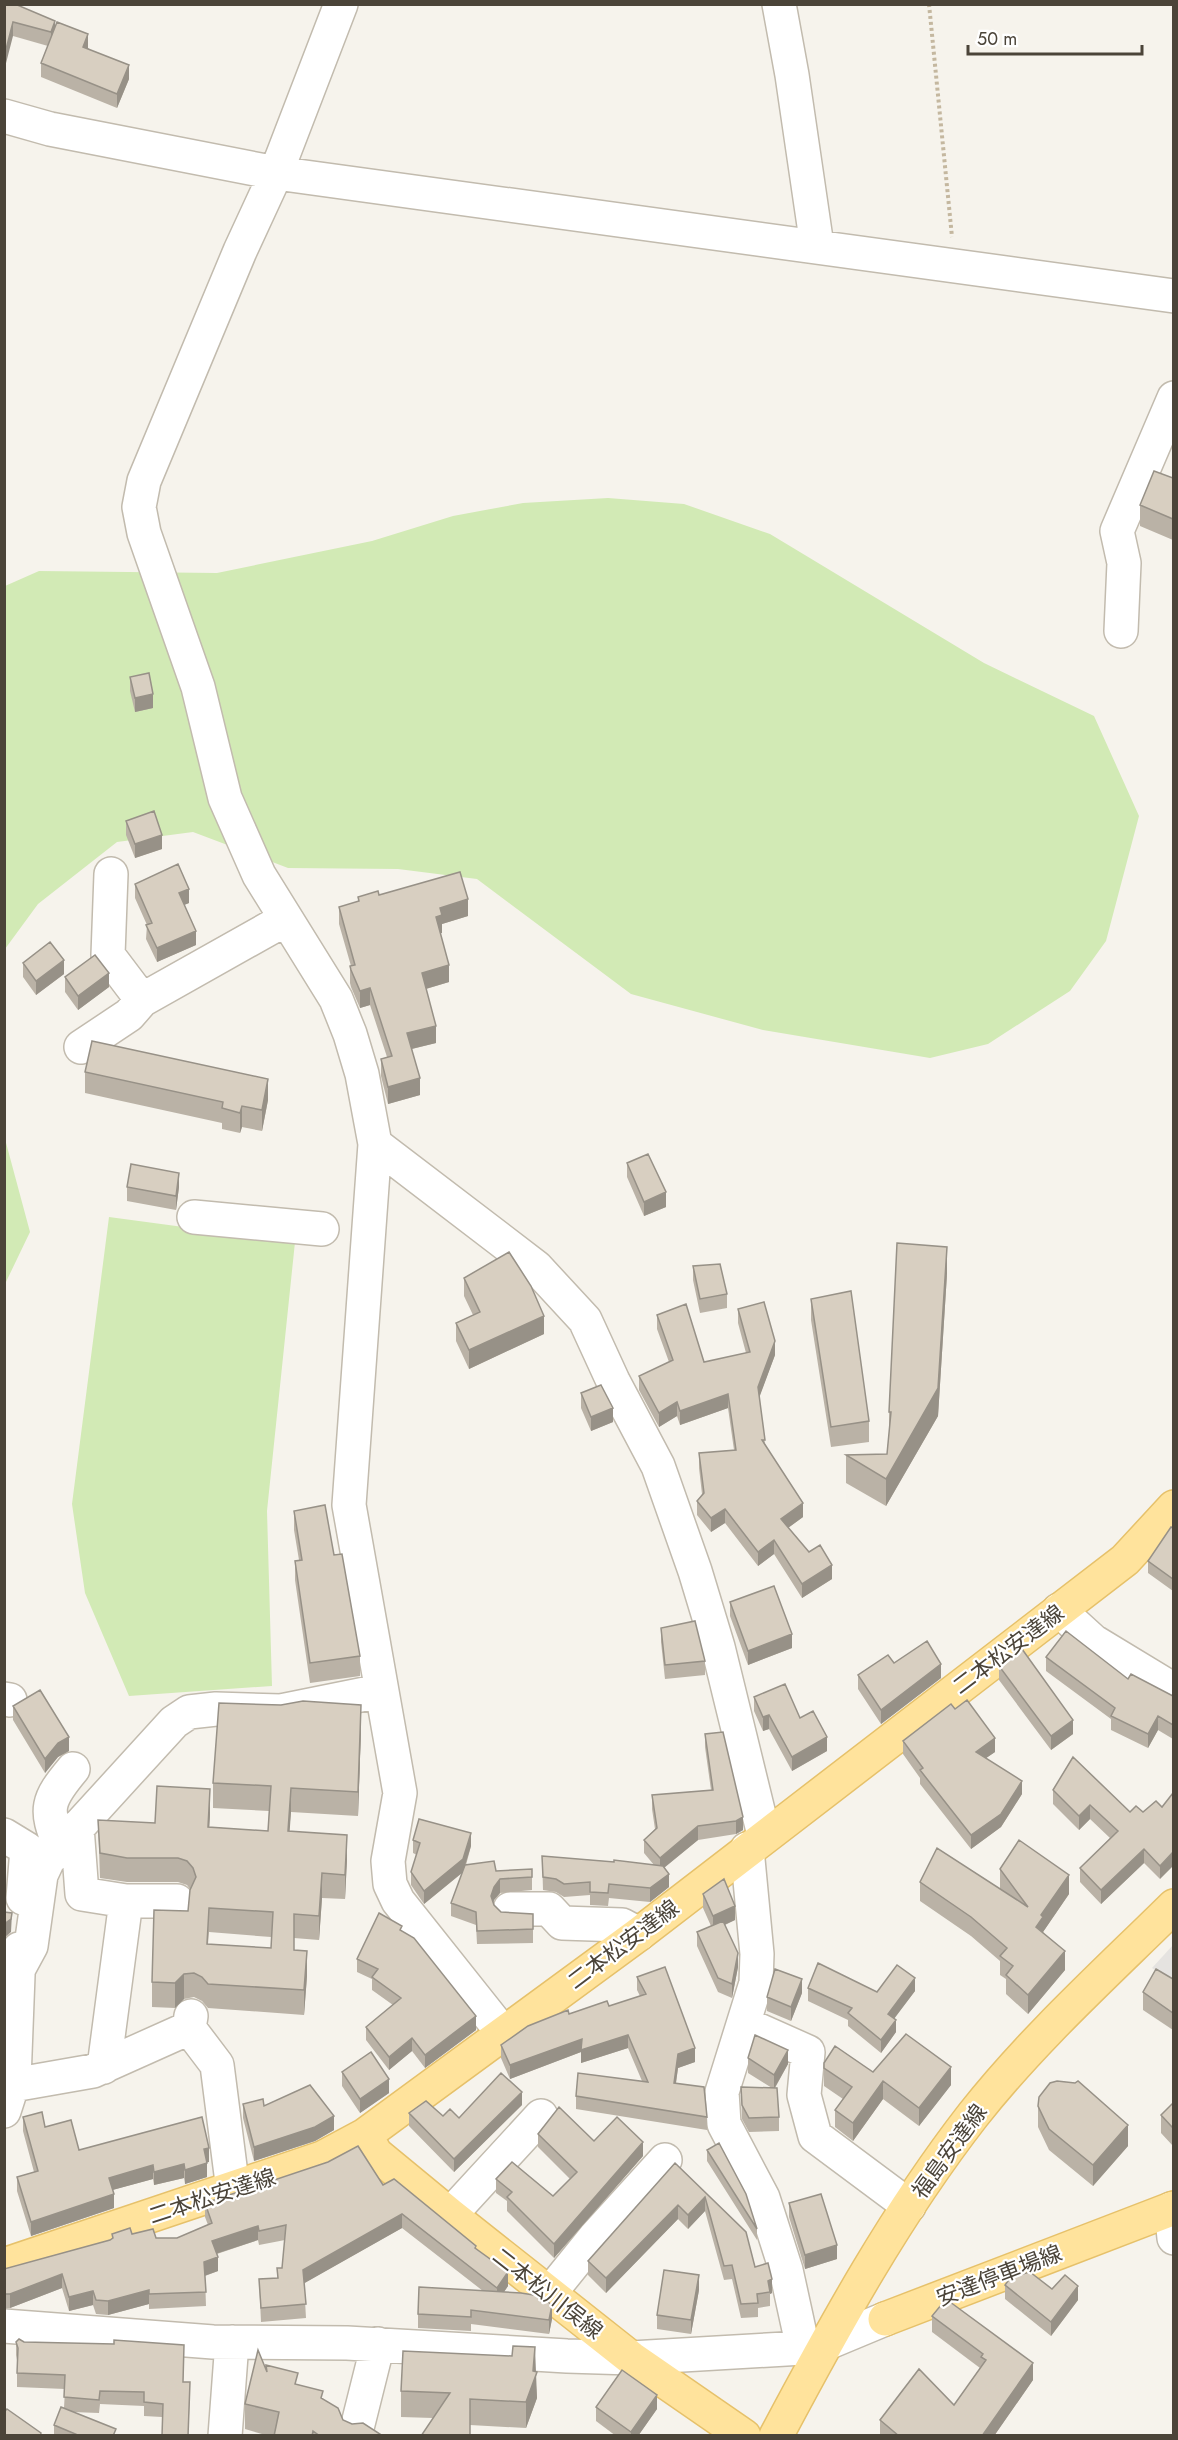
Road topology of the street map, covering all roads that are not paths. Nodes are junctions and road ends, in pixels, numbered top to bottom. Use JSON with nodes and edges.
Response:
{"nodes":[{"id":1,"x":341,"y":4,"type":"edge"},
{"id":2,"x":779,"y":4,"type":"edge"},
{"id":3,"x":4,"y":116,"type":"edge"},
{"id":4,"x":276,"y":173,"type":"junction"},
{"id":5,"x":817,"y":246,"type":"junction"},
{"id":6,"x":1173,"y":296,"type":"edge"},
{"id":7,"x":1173,"y":398,"type":"edge"},
{"id":8,"x":1121,"y":631,"type":"dead end"},
{"id":9,"x":111,"y":874,"type":"dead end"},
{"id":10,"x":286,"y":920,"type":"junction"},
{"id":11,"x":142,"y":1000,"type":"junction"},
{"id":12,"x":81,"y":1047,"type":"dead end"},
{"id":13,"x":375,"y":1144,"type":"junction"},
{"id":14,"x":194,"y":1217,"type":"dead end"},
{"id":15,"x":322,"y":1229,"type":"dead end"},
{"id":16,"x":1173,"y":1507,"type":"edge"},
{"id":17,"x":1059,"y":1610,"type":"junction"},
{"id":18,"x":1173,"y":1690,"type":"edge"},
{"id":19,"x":380,"y":1691,"type":"junction"},
{"id":20,"x":73,"y":1769,"type":"dead end"},
{"id":21,"x":4,"y":1835,"type":"edge"},
{"id":22,"x":69,"y":1836,"type":"junction"},
{"id":23,"x":755,"y":1842,"type":"junction"},
{"id":24,"x":126,"y":1901,"type":"junction"},
{"id":25,"x":177,"y":1901,"type":"dead end"},
{"id":26,"x":1173,"y":1906,"type":"edge"},
{"id":27,"x":510,"y":1909,"type":"dead end"},
{"id":28,"x":639,"y":1934,"type":"junction"},
{"id":29,"x":18,"y":1970,"type":"junction"},
{"id":30,"x":746,"y":2024,"type":"junction"},
{"id":31,"x":503,"y":2033,"type":"junction"},
{"id":32,"x":104,"y":2067,"type":"junction"},
{"id":33,"x":9,"y":2098,"type":"edge"},
{"id":34,"x":541,"y":2116,"type":"dead end"},
{"id":35,"x":365,"y":2135,"type":"junction"},
{"id":36,"x":665,"y":2160,"type":"dead end"},
{"id":37,"x":233,"y":2190,"type":"junction"},
{"id":38,"x":909,"y":2206,"type":"junction"},
{"id":39,"x":450,"y":2216,"type":"junction"},
{"id":40,"x":1173,"y":2218,"type":"edge"},
{"id":41,"x":4,"y":2265,"type":"edge"},
{"id":42,"x":549,"y":2294,"type":"junction"},
{"id":43,"x":885,"y":2319,"type":"joint"},
{"id":44,"x":6,"y":2333,"type":"edge"},
{"id":45,"x":232,"y":2342,"type":"junction"},
{"id":46,"x":378,"y":2344,"type":"junction"},
{"id":47,"x":814,"y":2346,"type":"junction"},
{"id":48,"x":631,"y":2358,"type":"junction"},
{"id":49,"x":356,"y":2432,"type":"edge"},
{"id":50,"x":225,"y":2436,"type":"edge"},
{"id":51,"x":744,"y":2436,"type":"edge"},
{"id":52,"x":776,"y":2436,"type":"edge"}],
"edges":[{"from":1,"to":4,"type":"street"},
{"from":2,"to":5,"type":"street"},
{"from":3,"to":4,"type":"street"},
{"from":4,"to":5,"type":"street"},
{"from":4,"to":10,"type":"street"},
{"from":5,"to":6,"type":"street"},
{"from":7,"to":8,"type":"street"},
{"from":9,"to":11,"type":"street"},
{"from":10,"to":11,"type":"street"},
{"from":10,"to":13,"type":"street"},
{"from":11,"to":12,"type":"street"},
{"from":13,"to":19,"type":"street"},
{"from":13,"to":23,"type":"street"},
{"from":14,"to":15,"type":"street"},
{"from":16,"to":17,"type":"main road","name":"二本松安達線"},
{"from":17,"to":18,"type":"street"},
{"from":17,"to":23,"type":"main road","name":"二本松安達線"},
{"from":19,"to":22,"type":"street"},
{"from":19,"to":31,"type":"street"},
{"from":20,"to":22,"type":"street"},
{"from":21,"to":29,"type":"street"},
{"from":22,"to":24,"type":"street"},
{"from":22,"to":29,"type":"street"},
{"from":23,"to":28,"type":"main road","name":"二本松安達線"},
{"from":23,"to":30,"type":"street"},
{"from":24,"to":25,"type":"street"},
{"from":24,"to":32,"type":"street"},
{"from":26,"to":38,"type":"main road","name":"福島安達線"},
{"from":27,"to":28,"type":"street"},
{"from":28,"to":31,"type":"main road","name":"二本松安達線"},
{"from":29,"to":33,"type":"street"},
{"from":30,"to":38,"type":"street"},
{"from":30,"to":47,"type":"street"},
{"from":31,"to":35,"type":"main road","name":"二本松安達線"},
{"from":32,"to":33,"type":"street"},
{"from":32,"to":37,"type":"street"},
{"from":34,"to":39,"type":"street"},
{"from":35,"to":37,"type":"main road","name":"二本松安達線"},
{"from":35,"to":39,"type":"main road","name":"二本松川俣線"},
{"from":36,"to":42,"type":"street"},
{"from":37,"to":41,"type":"main road","name":"二本松安達線"},
{"from":38,"to":47,"type":"main road","name":"福島安達線"},
{"from":39,"to":42,"type":"main road","name":"二本松川俣線"},
{"from":40,"to":43,"type":"main road","name":"安達停車場線"},
{"from":42,"to":48,"type":"main road","name":"二本松川俣線"},
{"from":43,"to":47,"type":"street","name":"安達停車場線"},
{"from":44,"to":45,"type":"street","name":"安達停車場線"},
{"from":45,"to":46,"type":"street","name":"安達停車場線"},
{"from":45,"to":50,"type":"street"},
{"from":46,"to":48,"type":"street","name":"安達停車場線"},
{"from":46,"to":49,"type":"street"},
{"from":47,"to":48,"type":"street","name":"安達停車場線"},
{"from":47,"to":52,"type":"main road","name":"福島安達線"},
{"from":48,"to":51,"type":"main road","name":"二本松川俣線"}]}
